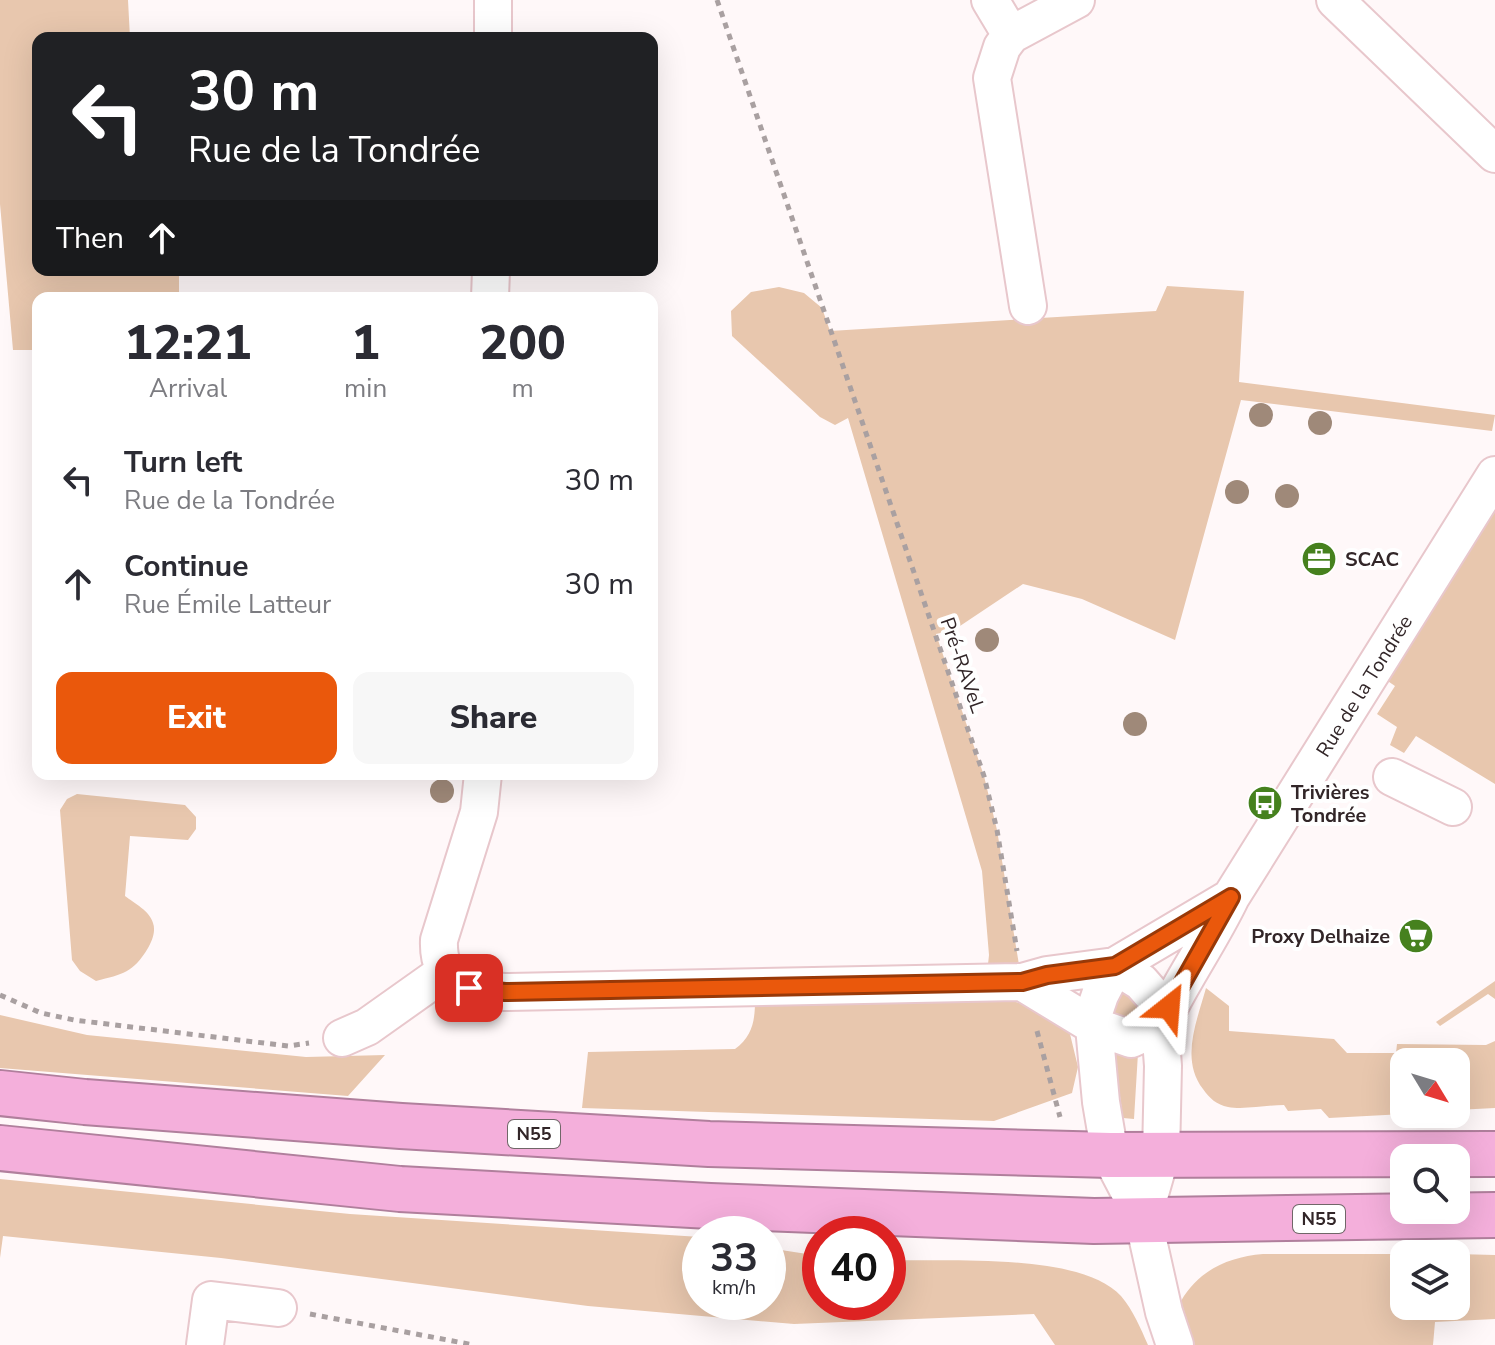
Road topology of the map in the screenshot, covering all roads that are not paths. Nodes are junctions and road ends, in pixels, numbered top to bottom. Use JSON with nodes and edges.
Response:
{"nodes":[{"id":1,"x":493,"y":0,"type":"edge"},
{"id":2,"x":990,"y":0,"type":"edge"},
{"id":3,"x":1076,"y":0,"type":"edge"},
{"id":4,"x":1335,"y":0,"type":"edge"},
{"id":5,"x":493,"y":32,"type":"edge"},
{"id":6,"x":1011,"y":35,"type":"junction"},
{"id":7,"x":1495,"y":154,"type":"edge"},
{"id":8,"x":1028,"y":306,"type":"dead end"},
{"id":9,"x":1495,"y":475,"type":"edge"},
{"id":10,"x":1392,"y":777,"type":"dead end"},
{"id":11,"x":482,"y":780,"type":"edge"},
{"id":12,"x":1453,"y":807,"type":"dead end"},
{"id":13,"x":1231,"y":897,"type":"junction"},
{"id":14,"x":1115,"y":966,"type":"junction"},
{"id":15,"x":446,"y":971,"type":"junction"},
{"id":16,"x":1022,"y":982,"type":"junction"},
{"id":17,"x":1094,"y":1026,"type":"junction"},
{"id":18,"x":1160,"y":1026,"type":"junction"},
{"id":19,"x":342,"y":1038,"type":"road end"},
{"id":20,"x":0,"y":1093,"type":"edge"},
{"id":21,"x":0,"y":1148,"type":"edge"},
{"id":22,"x":1090,"y":1154,"type":"junction"},
{"id":23,"x":1495,"y":1154,"type":"edge"},
{"id":24,"x":1161,"y":1155,"type":"junction"},
{"id":25,"x":1495,"y":1215,"type":"edge"},
{"id":26,"x":1143,"y":1218,"type":"junction"},
{"id":27,"x":278,"y":1308,"type":"road end"},
{"id":28,"x":205,"y":1345,"type":"edge"},
{"id":29,"x":1175,"y":1345,"type":"edge"}],
"edges":[{"from":1,"to":5,"type":"street"},
{"from":2,"to":6,"type":"street"},
{"from":3,"to":6,"type":"street"},
{"from":4,"to":7,"type":"street"},
{"from":6,"to":8,"type":"street"},
{"from":9,"to":13,"type":"street","name":"Rue de la Tondrée"},
{"from":10,"to":12,"type":"street"},
{"from":11,"to":15,"type":"street"},
{"from":13,"to":14,"type":"street","name":"Rue de la Tondrée"},
{"from":13,"to":18,"type":"street","name":"Rue de la Tondrée"},
{"from":14,"to":16,"type":"street"},
{"from":14,"to":17,"type":"street"},
{"from":14,"to":18,"type":"street"},
{"from":15,"to":16,"type":"street"},
{"from":15,"to":19,"type":"street"},
{"from":16,"to":17,"type":"street"},
{"from":17,"to":18,"type":"street"},
{"from":17,"to":22,"type":"street"},
{"from":18,"to":24,"type":"street","name":"Rue de la Tondrée"},
{"from":20,"to":22,"type":"highway","number":"N55"},
{"from":21,"to":26,"type":"highway","number":"N55"},
{"from":22,"to":24,"type":"highway","number":"N55"},
{"from":22,"to":26,"type":"street"},
{"from":23,"to":24,"type":"highway","number":"N55"},
{"from":24,"to":26,"type":"street","name":"Rue de la Tondrée"},
{"from":25,"to":26,"type":"highway","number":"N55"},
{"from":26,"to":29,"type":"street"},
{"from":27,"to":28,"type":"street"}]}
